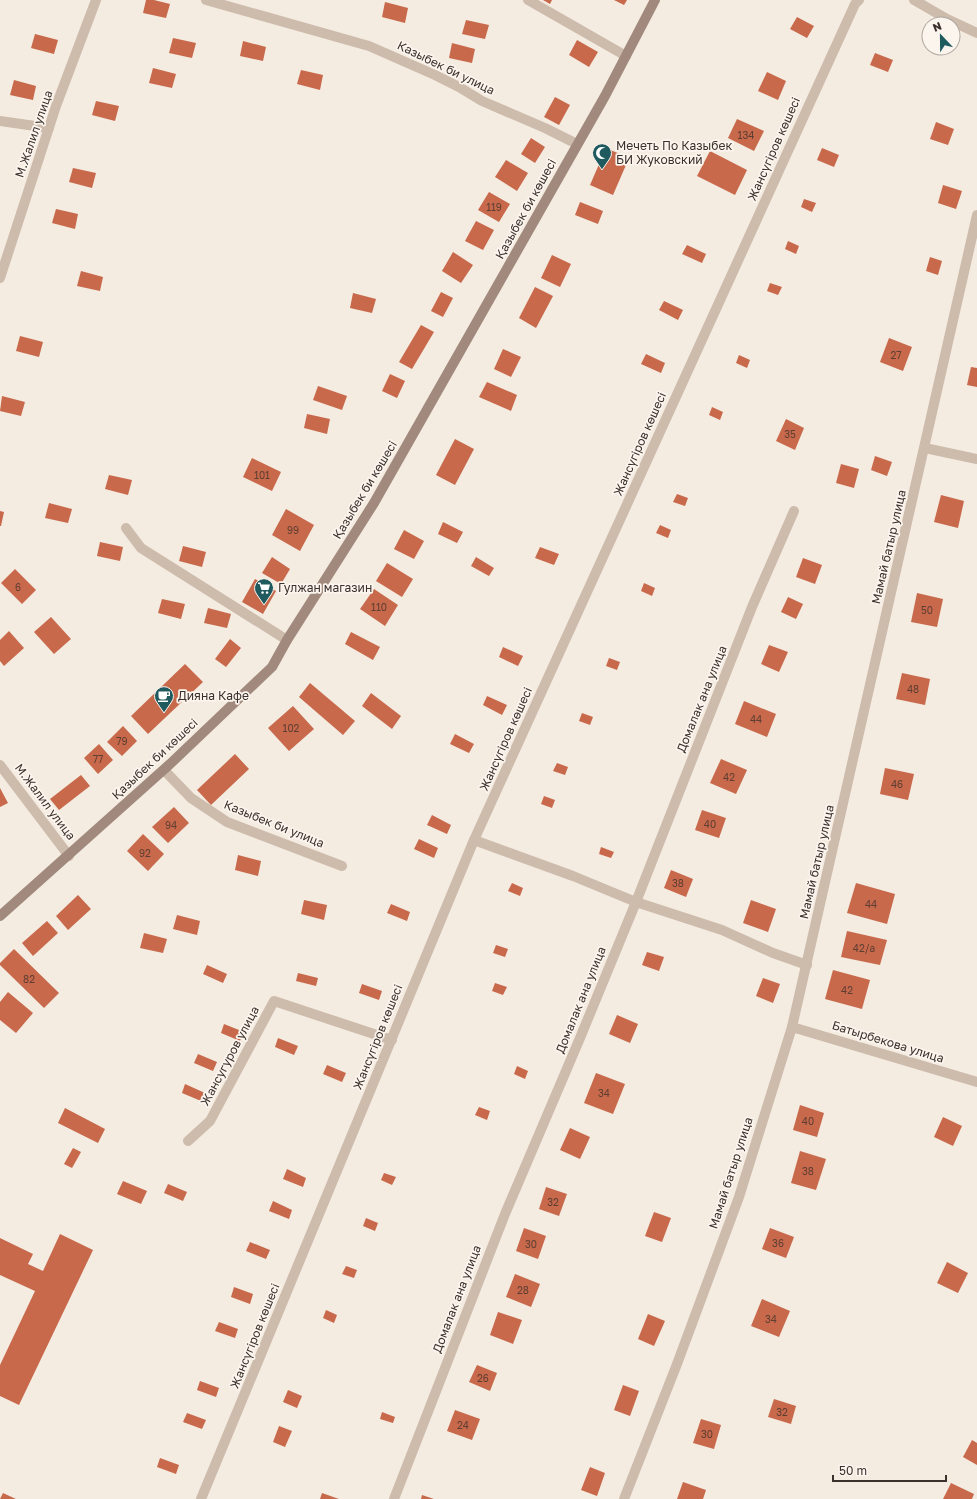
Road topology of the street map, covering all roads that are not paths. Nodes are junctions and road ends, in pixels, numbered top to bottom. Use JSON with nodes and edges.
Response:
{"nodes":[{"id":1,"x":96,"y":0,"type":"edge"},
{"id":2,"x":206,"y":0,"type":"edge"},
{"id":3,"x":528,"y":0,"type":"edge"},
{"id":4,"x":655,"y":0,"type":"edge"},
{"id":5,"x":858,"y":0,"type":"edge"},
{"id":6,"x":914,"y":0,"type":"edge"},
{"id":7,"x":977,"y":33,"type":"edge"},
{"id":8,"x":626,"y":56,"type":"junction"},
{"id":9,"x":0,"y":121,"type":"edge"},
{"id":10,"x":49,"y":128,"type":"junction"},
{"id":11,"x":577,"y":144,"type":"junction"},
{"id":12,"x":977,"y":215,"type":"edge"},
{"id":13,"x":0,"y":278,"type":"edge"},
{"id":14,"x":925,"y":448,"type":"junction"},
{"id":15,"x":977,"y":459,"type":"edge"},
{"id":16,"x":794,"y":511,"type":"dead end"},
{"id":17,"x":126,"y":528,"type":"dead end"},
{"id":18,"x":287,"y":640,"type":"junction"},
{"id":19,"x":0,"y":765,"type":"edge"},
{"id":20,"x":164,"y":770,"type":"junction"},
{"id":21,"x":474,"y":840,"type":"junction"},
{"id":22,"x":69,"y":856,"type":"junction"},
{"id":23,"x":342,"y":866,"type":"dead end"},
{"id":24,"x":636,"y":902,"type":"junction"},
{"id":25,"x":0,"y":916,"type":"edge"},
{"id":26,"x":807,"y":965,"type":"junction"},
{"id":27,"x":792,"y":1027,"type":"junction"},
{"id":28,"x":392,"y":1040,"type":"junction"},
{"id":29,"x":977,"y":1082,"type":"edge"},
{"id":30,"x":188,"y":1141,"type":"dead end"},
{"id":31,"x":201,"y":1499,"type":"edge"},
{"id":32,"x":394,"y":1499,"type":"edge"},
{"id":33,"x":624,"y":1499,"type":"edge"}],
"edges":[{"from":1,"to":10,"type":"street","name":"М.Жалил улица"},
{"from":2,"to":11,"type":"street","name":"Казыбек би улица"},
{"from":3,"to":8,"type":"street"},
{"from":4,"to":8,"type":"main road","name":"Қазыбек би көшесі"},
{"from":5,"to":21,"type":"street","name":"Жансүгіров көшесі"},
{"from":6,"to":7,"type":"street"},
{"from":8,"to":11,"type":"main road","name":"Қазыбек би көшесі"},
{"from":9,"to":10,"type":"street"},
{"from":10,"to":13,"type":"street","name":"М.Жалил улица"},
{"from":11,"to":18,"type":"main road","name":"Қазыбек би көшесі"},
{"from":12,"to":14,"type":"street","name":"Мамай батыр улица"},
{"from":14,"to":15,"type":"street"},
{"from":14,"to":26,"type":"street","name":"Мамай батыр улица"},
{"from":16,"to":24,"type":"street","name":"Домалак ана улица"},
{"from":17,"to":18,"type":"street"},
{"from":18,"to":20,"type":"main road","name":"Қазыбек би көшесі"},
{"from":19,"to":22,"type":"street","name":"М.Жалил улица"},
{"from":20,"to":22,"type":"main road","name":"Қазыбек би көшесі"},
{"from":20,"to":23,"type":"street","name":"Казыбек би улица"},
{"from":21,"to":24,"type":"street"},
{"from":21,"to":28,"type":"street","name":"Жансүгіров көшесі"},
{"from":22,"to":25,"type":"main road","name":"Қазыбек би көшесі"},
{"from":24,"to":26,"type":"street"},
{"from":24,"to":32,"type":"street","name":"Домалак ана улица"},
{"from":26,"to":27,"type":"street","name":"Мамай батыр улица"},
{"from":27,"to":29,"type":"street","name":"Батырбекова улица"},
{"from":27,"to":33,"type":"street","name":"Мамай батыр улица"},
{"from":28,"to":30,"type":"street","name":"Жансугуров улица"},
{"from":28,"to":31,"type":"street","name":"Жансүгіров көшесі"}]}
